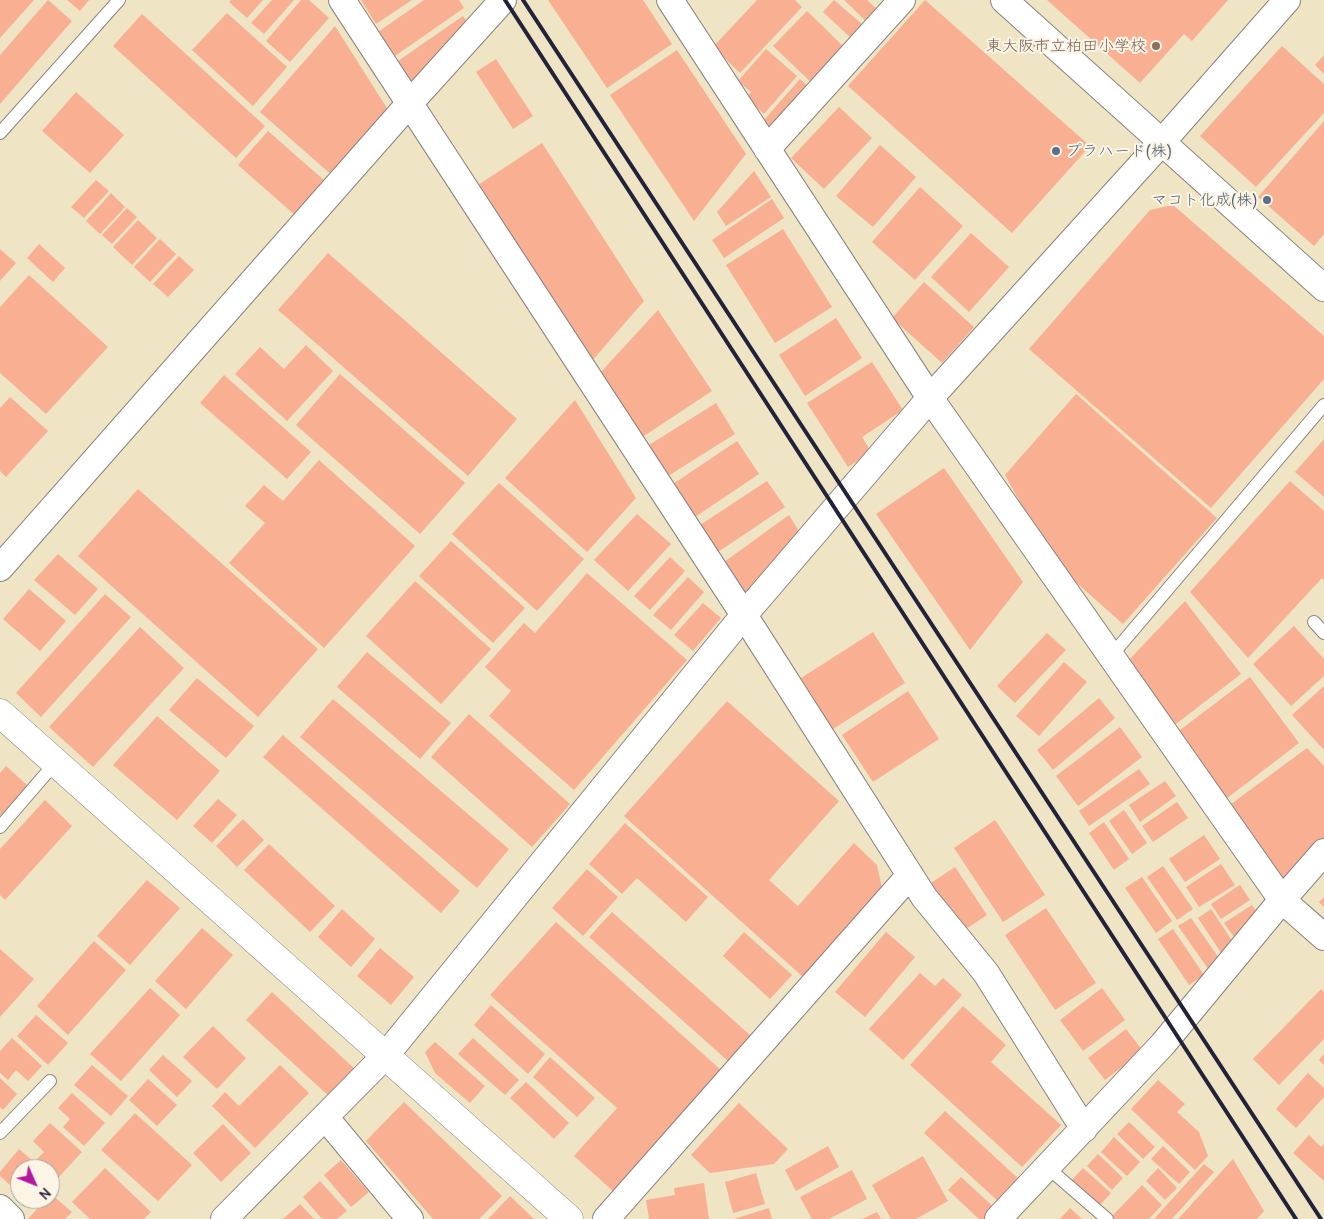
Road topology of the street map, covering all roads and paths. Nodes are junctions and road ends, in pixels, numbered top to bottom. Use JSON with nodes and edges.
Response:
{"nodes":[{"id":1,"x":118,"y":0,"type":"edge"},
{"id":2,"x":342,"y":0,"type":"edge"},
{"id":3,"x":503,"y":0,"type":"edge"},
{"id":4,"x":670,"y":0,"type":"edge"},
{"id":5,"x":902,"y":0,"type":"edge"},
{"id":6,"x":1004,"y":0,"type":"edge"},
{"id":7,"x":1287,"y":0,"type":"edge"},
{"id":8,"x":409,"y":104,"type":"junction"},
{"id":9,"x":0,"y":133,"type":"edge"},
{"id":10,"x":1161,"y":143,"type":"junction"},
{"id":11,"x":767,"y":149,"type":"junction"},
{"id":12,"x":1324,"y":288,"type":"edge"},
{"id":13,"x":930,"y":398,"type":"junction"},
{"id":14,"x":1324,"y":405,"type":"edge"},
{"id":15,"x":0,"y":568,"type":"edge"},
{"id":16,"x":744,"y":616,"type":"junction"},
{"id":17,"x":1314,"y":622,"type":"dead end"},
{"id":18,"x":1324,"y":633,"type":"edge"},
{"id":19,"x":1111,"y":656,"type":"junction"},
{"id":20,"x":0,"y":713,"type":"edge"},
{"id":21,"x":56,"y":762,"type":"junction"},
{"id":22,"x":0,"y":827,"type":"edge"},
{"id":23,"x":1324,"y":852,"type":"edge"},
{"id":24,"x":910,"y":875,"type":"junction"},
{"id":25,"x":1282,"y":900,"type":"junction"},
{"id":26,"x":1324,"y":937,"type":"edge"},
{"id":27,"x":386,"y":1055,"type":"junction"},
{"id":28,"x":50,"y":1080,"type":"dead end"},
{"id":29,"x":324,"y":1117,"type":"junction"},
{"id":30,"x":1084,"y":1129,"type":"junction"},
{"id":31,"x":0,"y":1133,"type":"edge"},
{"id":32,"x":1047,"y":1168,"type":"junction"},
{"id":33,"x":0,"y":1208,"type":"edge"},
{"id":34,"x":11,"y":1219,"type":"edge"},
{"id":35,"x":224,"y":1219,"type":"edge"},
{"id":36,"x":410,"y":1219,"type":"edge"},
{"id":37,"x":568,"y":1219,"type":"edge"},
{"id":38,"x":606,"y":1219,"type":"edge"},
{"id":39,"x":998,"y":1219,"type":"edge"},
{"id":40,"x":1107,"y":1219,"type":"edge"}],
"edges":[{"from":1,"to":9,"type":"lane"},
{"from":2,"to":8,"type":"street"},
{"from":3,"to":8,"type":"street"},
{"from":4,"to":11,"type":"street"},
{"from":5,"to":11,"type":"street"},
{"from":6,"to":10,"type":"street"},
{"from":7,"to":10,"type":"street"},
{"from":8,"to":15,"type":"street"},
{"from":8,"to":16,"type":"street"},
{"from":10,"to":12,"type":"street"},
{"from":10,"to":13,"type":"street"},
{"from":11,"to":13,"type":"street"},
{"from":13,"to":16,"type":"street"},
{"from":13,"to":19,"type":"street"},
{"from":14,"to":19,"type":"lane"},
{"from":16,"to":24,"type":"street"},
{"from":16,"to":27,"type":"street"},
{"from":17,"to":18,"type":"lane"},
{"from":19,"to":25,"type":"street"},
{"from":20,"to":21,"type":"street"},
{"from":21,"to":22,"type":"lane"},
{"from":21,"to":27,"type":"street"},
{"from":23,"to":25,"type":"street"},
{"from":24,"to":30,"type":"street"},
{"from":24,"to":38,"type":"street"},
{"from":25,"to":26,"type":"street"},
{"from":25,"to":30,"type":"street"},
{"from":27,"to":29,"type":"street"},
{"from":27,"to":37,"type":"street"},
{"from":28,"to":31,"type":"lane"},
{"from":29,"to":35,"type":"street"},
{"from":29,"to":36,"type":"street"},
{"from":30,"to":32,"type":"street"},
{"from":32,"to":39,"type":"street"},
{"from":32,"to":40,"type":"lane"},
{"from":33,"to":34,"type":"street"}]}
